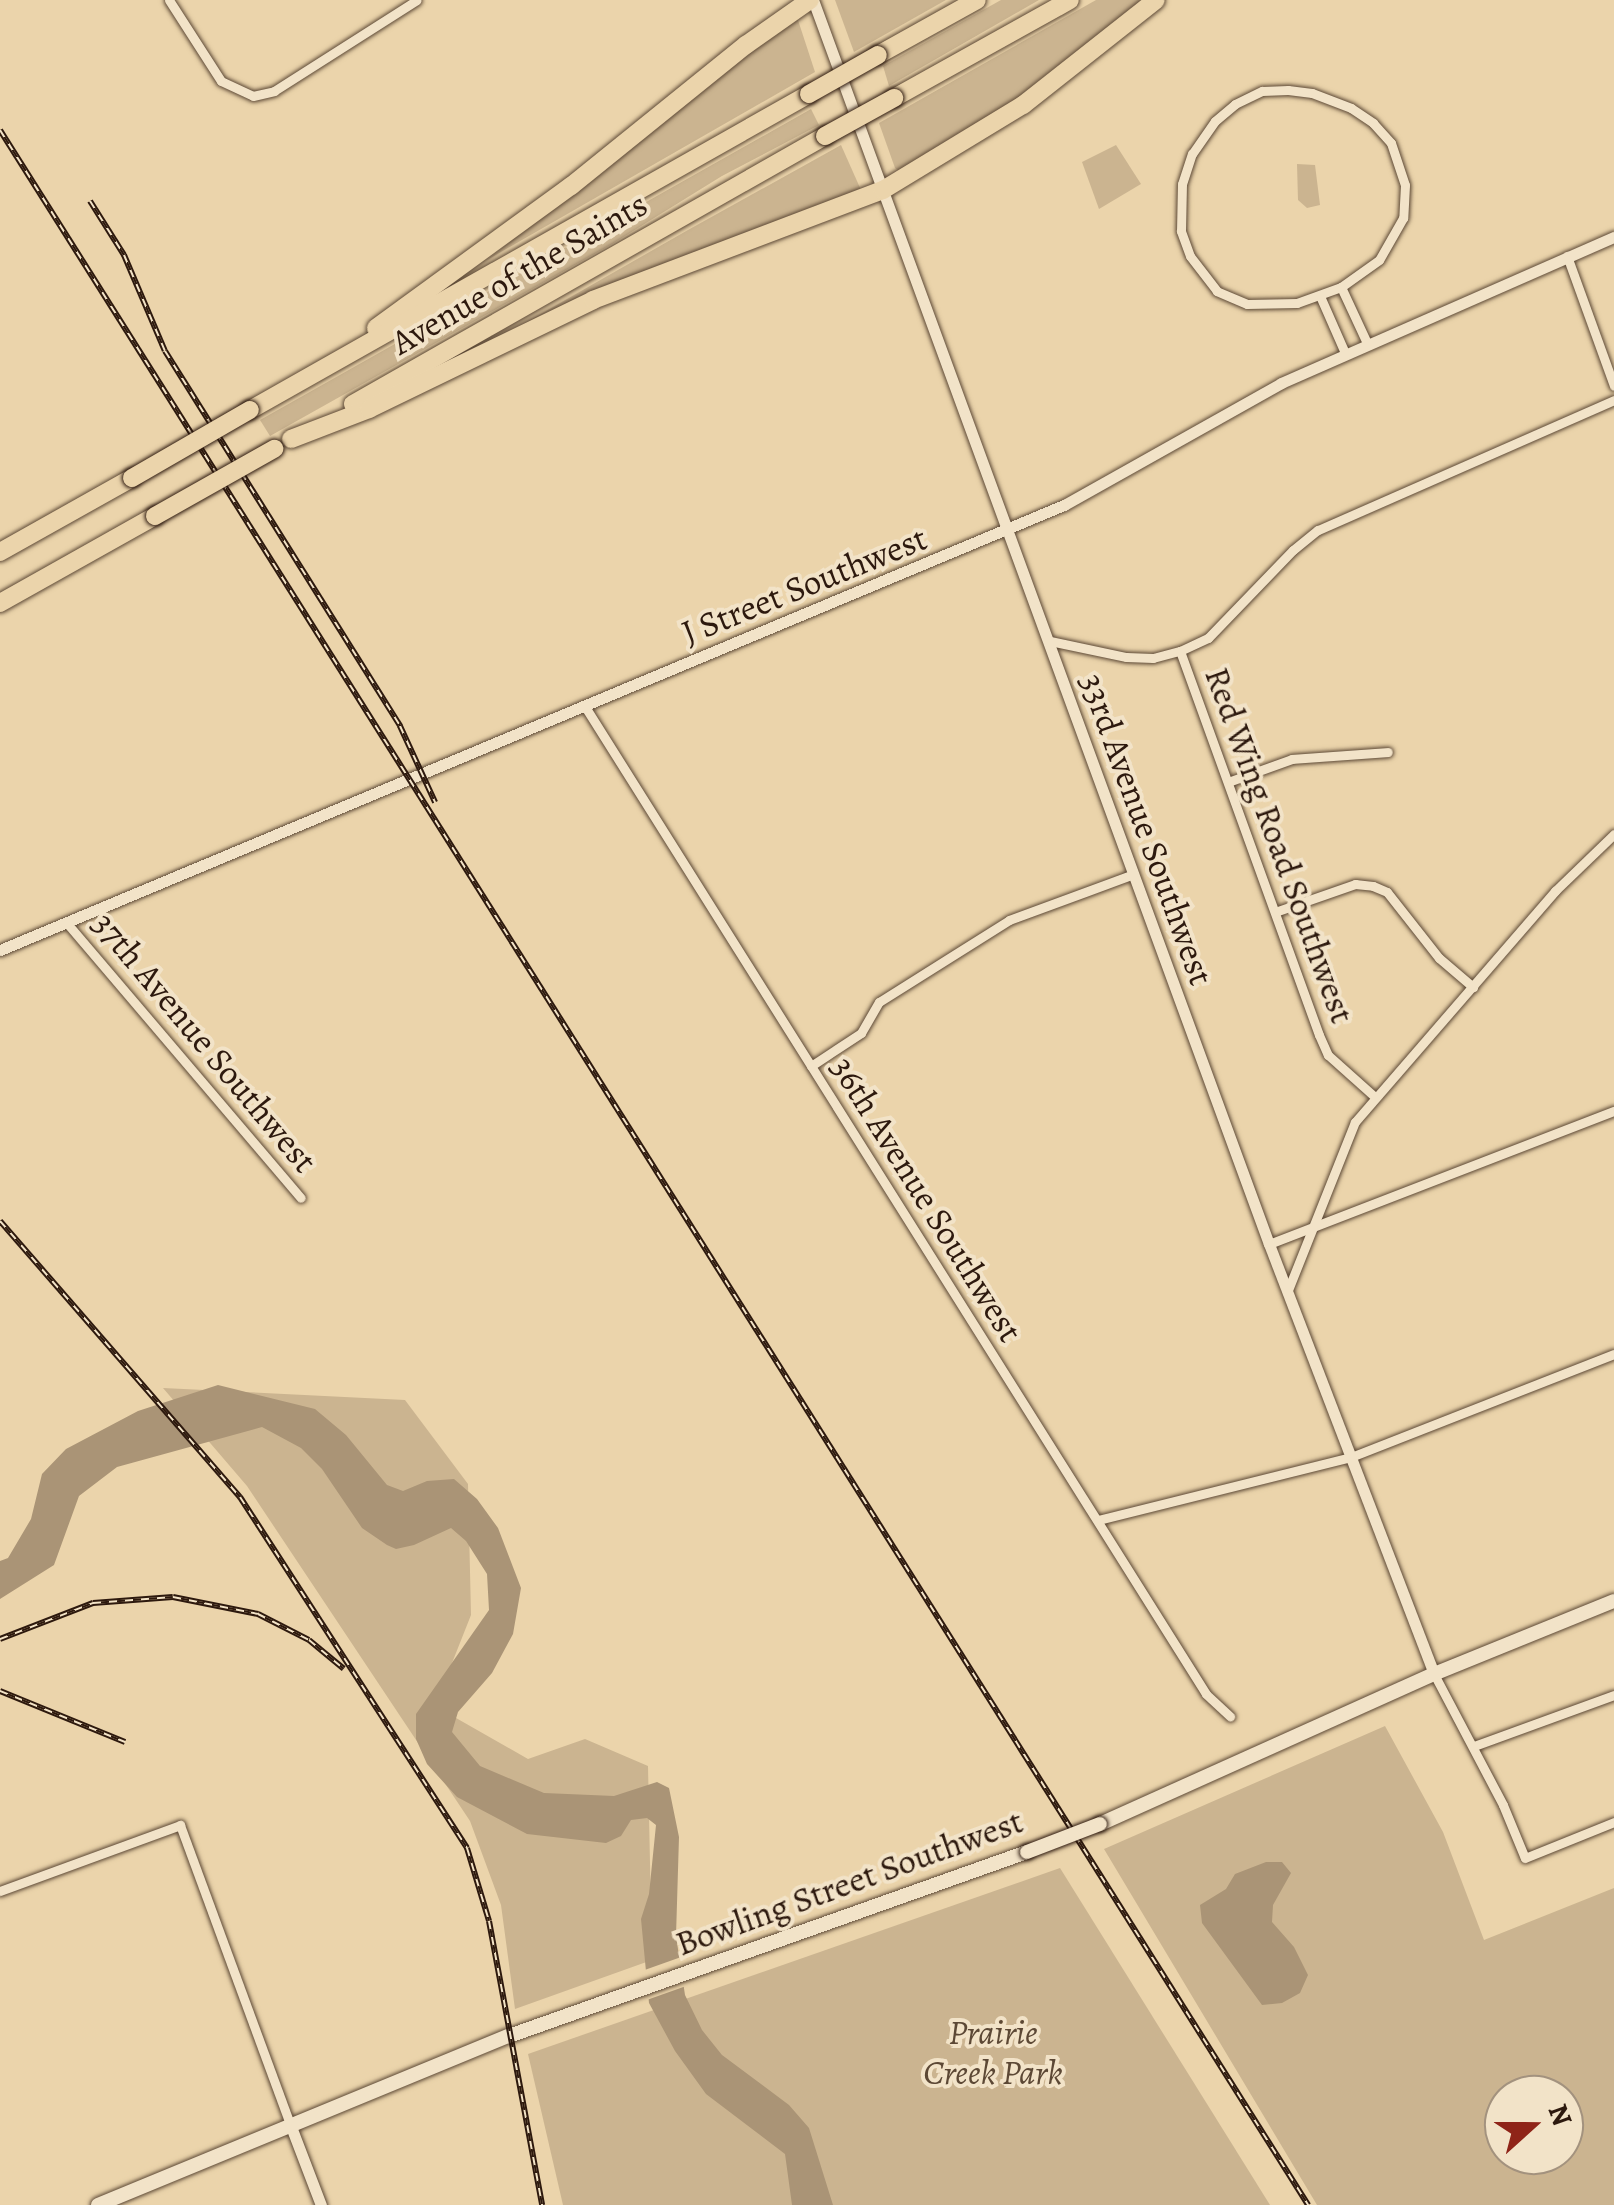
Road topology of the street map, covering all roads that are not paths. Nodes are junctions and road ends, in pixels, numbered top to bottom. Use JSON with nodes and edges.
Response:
{"nodes":[{"id":1,"x":169,"y":0,"type":"edge"},
{"id":2,"x":417,"y":0,"type":"edge"},
{"id":3,"x":812,"y":0,"type":"edge"},
{"id":4,"x":977,"y":0,"type":"edge"},
{"id":5,"x":1070,"y":0,"type":"edge"},
{"id":6,"x":1156,"y":0,"type":"edge"},
{"id":7,"x":883,"y":190,"type":"junction"},
{"id":8,"x":1614,"y":238,"type":"edge"},
{"id":9,"x":1566,"y":256,"type":"junction"},
{"id":10,"x":1341,"y":287,"type":"junction"},
{"id":11,"x":1320,"y":296,"type":"junction"},
{"id":12,"x":1366,"y":343,"type":"junction"},
{"id":13,"x":1345,"y":352,"type":"junction"},
{"id":14,"x":297,"y":384,"type":"junction"},
{"id":15,"x":1614,"y":386,"type":"edge"},
{"id":16,"x":1614,"y":400,"type":"edge"},
{"id":17,"x":292,"y":439,"type":"junction"},
{"id":18,"x":1007,"y":530,"type":"junction"},
{"id":19,"x":0,"y":552,"type":"edge"},
{"id":20,"x":0,"y":603,"type":"edge"},
{"id":21,"x":1050,"y":641,"type":"junction"},
{"id":22,"x":1180,"y":651,"type":"junction"},
{"id":23,"x":584,"y":705,"type":"junction"},
{"id":24,"x":1388,"y":752,"type":"dead end"},
{"id":25,"x":1228,"y":782,"type":"junction"},
{"id":26,"x":1614,"y":834,"type":"edge"},
{"id":27,"x":1134,"y":874,"type":"junction"},
{"id":28,"x":1276,"y":912,"type":"junction"},
{"id":29,"x":66,"y":922,"type":"junction"},
{"id":30,"x":0,"y":950,"type":"edge"},
{"id":31,"x":1473,"y":987,"type":"junction"},
{"id":32,"x":811,"y":1066,"type":"junction"},
{"id":33,"x":1376,"y":1097,"type":"junction"},
{"id":34,"x":1614,"y":1111,"type":"edge"},
{"id":35,"x":301,"y":1198,"type":"dead end"},
{"id":36,"x":1312,"y":1228,"type":"junction"},
{"id":37,"x":1269,"y":1244,"type":"junction"},
{"id":38,"x":1288,"y":1290,"type":"junction"},
{"id":39,"x":1614,"y":1354,"type":"edge"},
{"id":40,"x":1351,"y":1457,"type":"junction"},
{"id":41,"x":1098,"y":1520,"type":"junction"},
{"id":42,"x":1614,"y":1601,"type":"edge"},
{"id":43,"x":1434,"y":1674,"type":"junction"},
{"id":44,"x":1614,"y":1696,"type":"edge"},
{"id":45,"x":1230,"y":1716,"type":"dead end"},
{"id":46,"x":1474,"y":1746,"type":"junction"},
{"id":47,"x":1614,"y":1822,"type":"edge"},
{"id":48,"x":0,"y":1892,"type":"edge"},
{"id":49,"x":290,"y":2124,"type":"junction"},
{"id":50,"x":98,"y":2205,"type":"edge"},
{"id":51,"x":321,"y":2205,"type":"edge"}],
"edges":[{"from":1,"to":2,"type":"street"},
{"from":3,"to":7,"type":"street","name":"33rd Avenue Southwest"},
{"from":3,"to":14,"type":"highway"},
{"from":4,"to":14,"type":"highway","name":"Avenue of the Saints","bridge":true},
{"from":5,"to":17,"type":"highway","name":"Avenue of the Saints","bridge":true},
{"from":6,"to":7,"type":"highway"},
{"from":7,"to":17,"type":"highway"},
{"from":7,"to":18,"type":"street","name":"33rd Avenue Southwest"},
{"from":8,"to":9,"type":"street","name":"J Street Southwest"},
{"from":9,"to":12,"type":"street","name":"J Street Southwest"},
{"from":9,"to":15,"type":"street"},
{"from":10,"to":11,"type":"street"},
{"from":10,"to":11,"type":"street"},
{"from":10,"to":12,"type":"street"},
{"from":11,"to":13,"type":"street"},
{"from":12,"to":13,"type":"street","name":"J Street Southwest"},
{"from":13,"to":18,"type":"street","name":"J Street Southwest"},
{"from":14,"to":19,"type":"highway","name":"Avenue of the Saints","bridge":true},
{"from":16,"to":22,"type":"street"},
{"from":17,"to":20,"type":"highway","name":"Avenue of the Saints","bridge":true},
{"from":18,"to":21,"type":"street","name":"33rd Avenue Southwest"},
{"from":18,"to":23,"type":"street","name":"J Street Southwest"},
{"from":21,"to":22,"type":"street"},
{"from":21,"to":27,"type":"street","name":"33rd Avenue Southwest"},
{"from":22,"to":25,"type":"street","name":"Red Wing Road Southwest"},
{"from":23,"to":29,"type":"street","name":"J Street Southwest"},
{"from":23,"to":32,"type":"street","name":"36th Avenue Southwest"},
{"from":24,"to":25,"type":"street"},
{"from":25,"to":28,"type":"street","name":"Red Wing Road Southwest"},
{"from":26,"to":31,"type":"street"},
{"from":27,"to":32,"type":"street"},
{"from":27,"to":37,"type":"street","name":"33rd Avenue Southwest"},
{"from":28,"to":31,"type":"street"},
{"from":28,"to":33,"type":"street","name":"Red Wing Road Southwest"},
{"from":29,"to":30,"type":"street","name":"J Street Southwest"},
{"from":29,"to":35,"type":"street","name":"37th Avenue Southwest"},
{"from":31,"to":33,"type":"street"},
{"from":32,"to":41,"type":"street","name":"36th Avenue Southwest"},
{"from":33,"to":36,"type":"street"},
{"from":34,"to":36,"type":"street"},
{"from":36,"to":37,"type":"street"},
{"from":36,"to":38,"type":"street"},
{"from":37,"to":38,"type":"street","name":"33rd Avenue Southwest"},
{"from":38,"to":40,"type":"street","name":"33rd Avenue Southwest"},
{"from":39,"to":40,"type":"street"},
{"from":40,"to":41,"type":"street"},
{"from":40,"to":43,"type":"street","name":"33rd Avenue Southwest"},
{"from":41,"to":45,"type":"street","name":"36th Avenue Southwest"},
{"from":42,"to":43,"type":"main road","name":"Bowling Street Southwest"},
{"from":43,"to":46,"type":"street"},
{"from":43,"to":49,"type":"main road","name":"Bowling Street Southwest","bridge":true},
{"from":44,"to":46,"type":"street"},
{"from":46,"to":47,"type":"street"},
{"from":48,"to":49,"type":"street"},
{"from":49,"to":50,"type":"main road","name":"Bowling Street Southwest"},
{"from":49,"to":51,"type":"street"}]}
